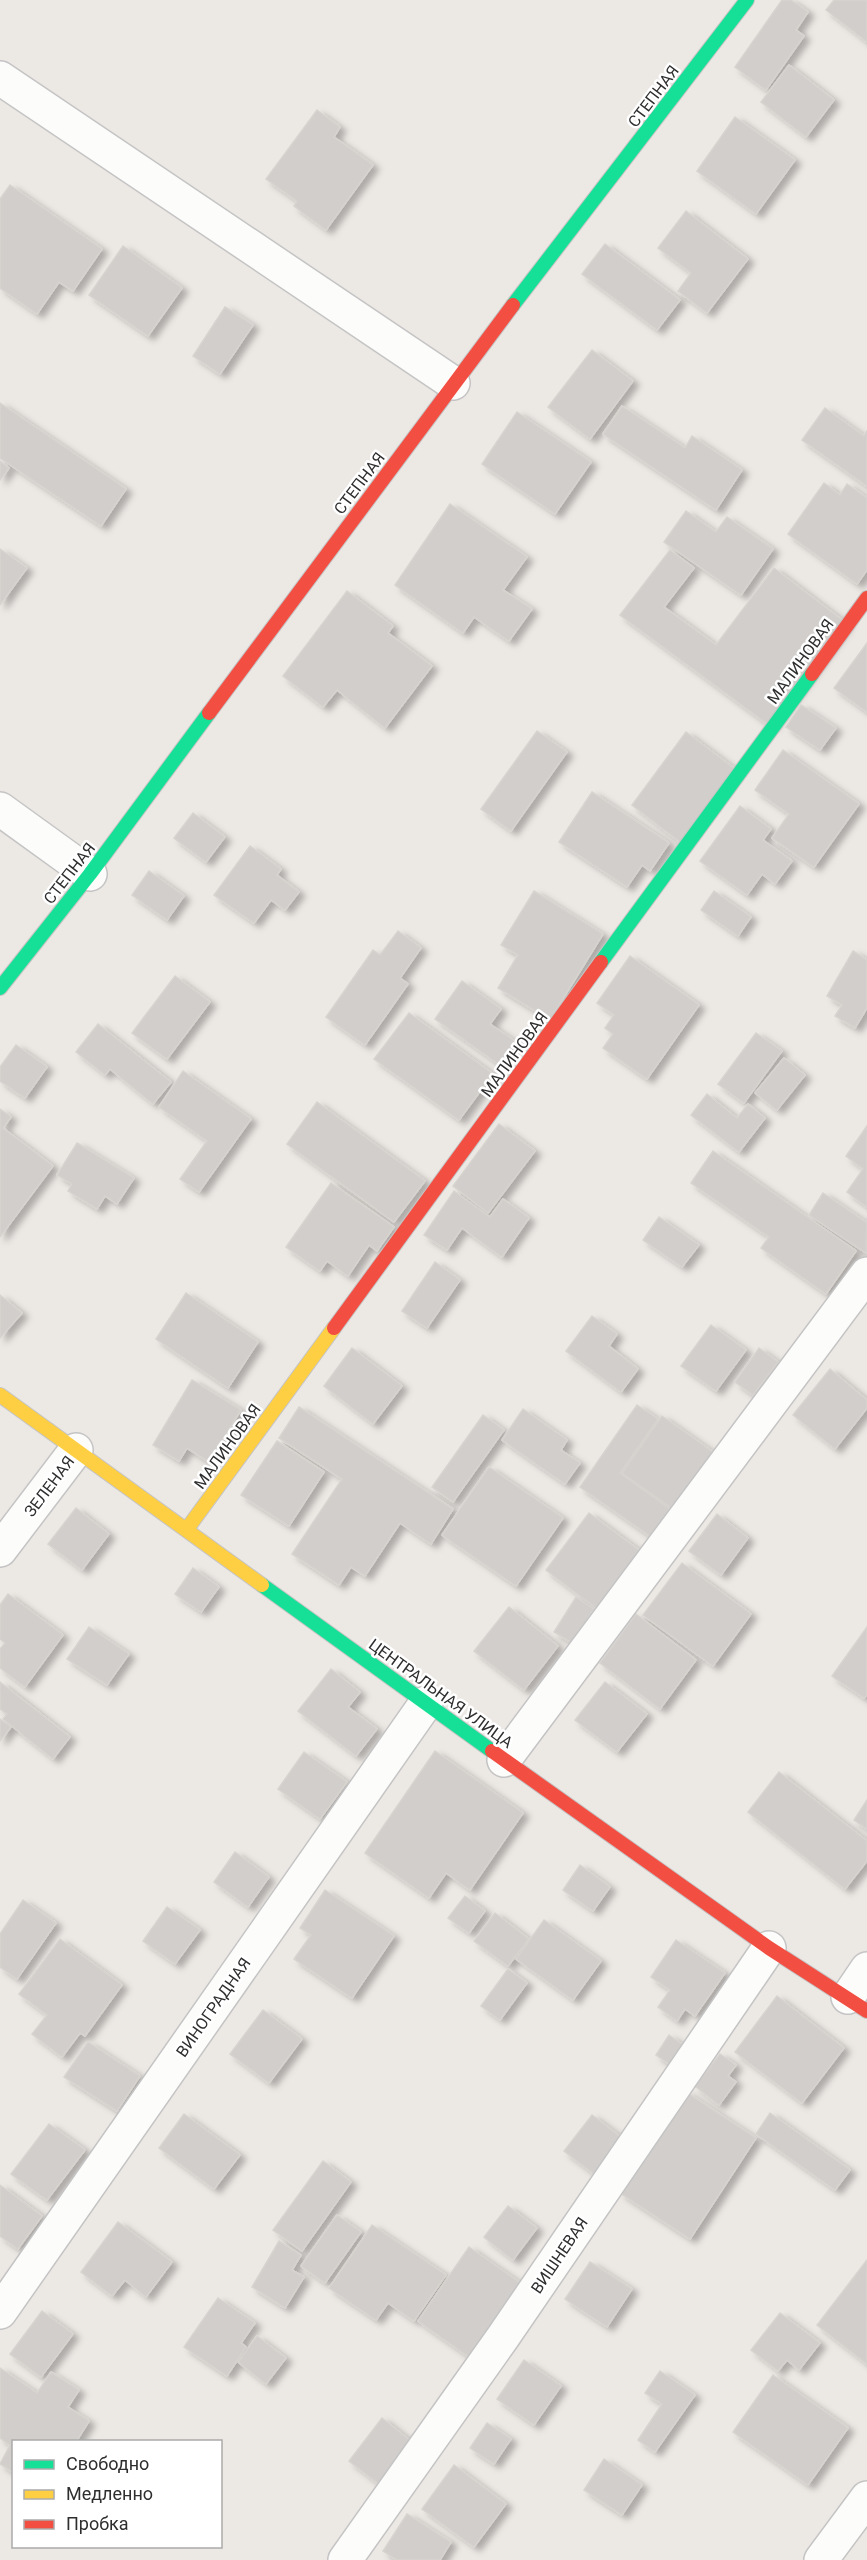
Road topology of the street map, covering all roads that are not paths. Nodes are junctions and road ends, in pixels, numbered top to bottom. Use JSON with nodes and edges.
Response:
{"nodes":[{"id":1,"x":747,"y":0,"type":"edge"},
{"id":2,"x":0,"y":78,"type":"edge"},
{"id":3,"x":453,"y":383,"type":"junction"},
{"id":4,"x":867,"y":598,"type":"edge"},
{"id":5,"x":0,"y":809,"type":"edge"},
{"id":6,"x":90,"y":874,"type":"junction"},
{"id":7,"x":0,"y":988,"type":"edge"},
{"id":8,"x":867,"y":1274,"type":"edge"},
{"id":9,"x":0,"y":1395,"type":"edge"},
{"id":10,"x":76,"y":1450,"type":"junction"},
{"id":11,"x":187,"y":1529,"type":"junction"},
{"id":12,"x":0,"y":1550,"type":"edge"},
{"id":13,"x":426,"y":1703,"type":"junction"},
{"id":14,"x":504,"y":1760,"type":"junction"},
{"id":15,"x":769,"y":1948,"type":"junction"},
{"id":16,"x":867,"y":1970,"type":"edge"},
{"id":17,"x":857,"y":2004,"type":"edge"},
{"id":18,"x":0,"y":2312,"type":"edge"},
{"id":19,"x":867,"y":2498,"type":"edge"},
{"id":20,"x":345,"y":2560,"type":"edge"},
{"id":21,"x":821,"y":2560,"type":"edge"}],
"edges":[{"from":1,"to":3,"type":"street","name":"СТЕПНАЯ"},
{"from":2,"to":3,"type":"street"},
{"from":3,"to":6,"type":"street","name":"СТЕПНАЯ"},
{"from":4,"to":11,"type":"street","name":"МАЛИНОВАЯ"},
{"from":5,"to":6,"type":"street"},
{"from":6,"to":7,"type":"street","name":"СТЕПНАЯ"},
{"from":8,"to":14,"type":"street"},
{"from":9,"to":10,"type":"street","name":"ЦЕНТРАЛЬНАЯ УЛИЦА"},
{"from":10,"to":11,"type":"street","name":"ЦЕНТРАЛЬНАЯ УЛИЦА"},
{"from":10,"to":12,"type":"street","name":"ЗЕЛЕНАЯ"},
{"from":11,"to":13,"type":"street","name":"ЦЕНТРАЛЬНАЯ УЛИЦА"},
{"from":13,"to":14,"type":"street","name":"ЦЕНТРАЛЬНАЯ УЛИЦА"},
{"from":13,"to":18,"type":"street","name":"ВИНОГРАДНАЯ"},
{"from":14,"to":15,"type":"street","name":"ЦЕНТРАЛЬНАЯ УЛИЦА"},
{"from":15,"to":17,"type":"street","name":"ЦЕНТРАЛЬНАЯ УЛИЦА"},
{"from":15,"to":20,"type":"street","name":"ВИШНЕВАЯ"},
{"from":16,"to":17,"type":"street"},
{"from":19,"to":21,"type":"street"}]}
